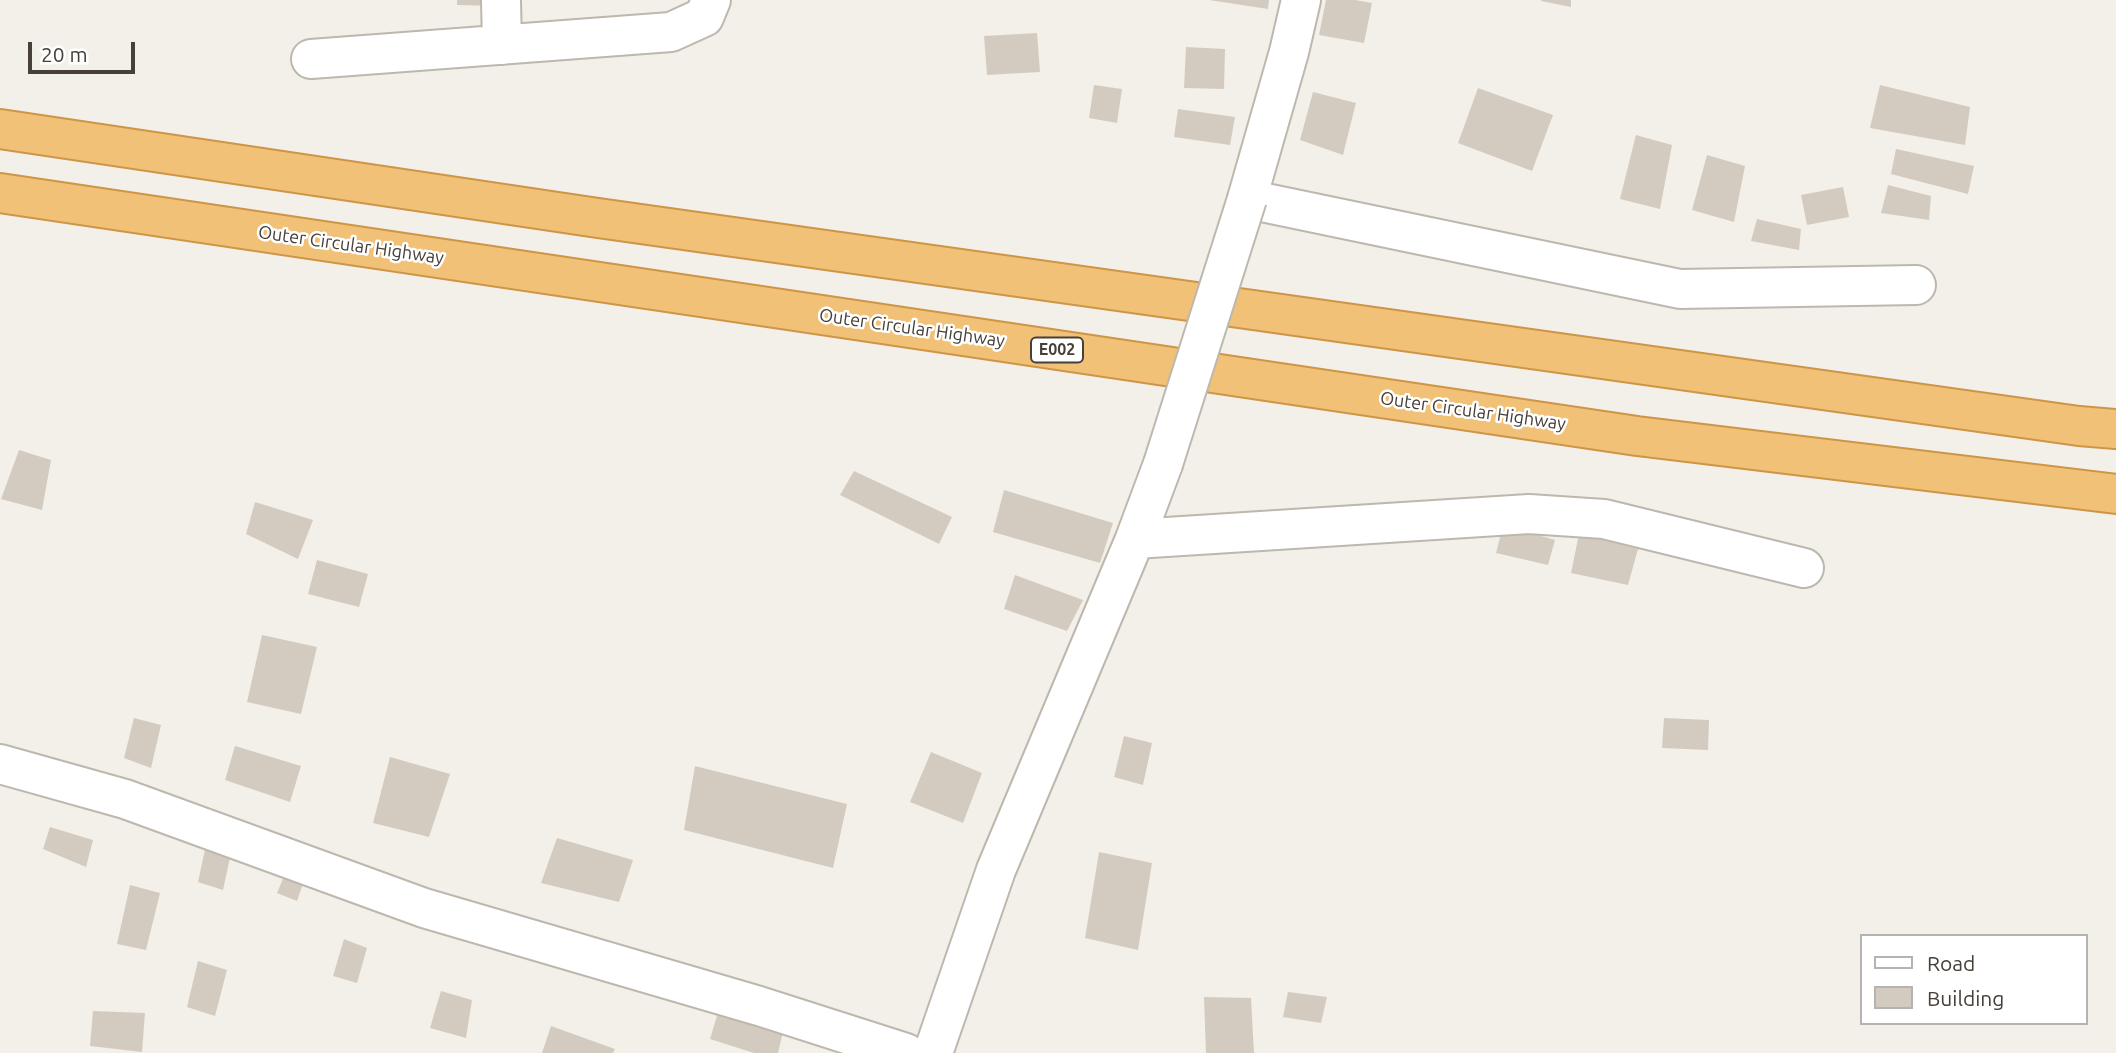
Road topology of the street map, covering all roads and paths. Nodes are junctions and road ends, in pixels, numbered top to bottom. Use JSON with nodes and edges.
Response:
{"nodes":[{"id":1,"x":500,"y":0,"type":"edge"},
{"id":2,"x":711,"y":0,"type":"edge"},
{"id":3,"x":1301,"y":0,"type":"edge"},
{"id":4,"x":502,"y":45,"type":"junction"},
{"id":5,"x":311,"y":59,"type":"dead end"},
{"id":6,"x":0,"y":129,"type":"edge"},
{"id":7,"x":0,"y":193,"type":"edge"},
{"id":8,"x":1247,"y":200,"type":"junction"},
{"id":9,"x":1916,"y":285,"type":"dead end"},
{"id":10,"x":2116,"y":429,"type":"edge"},
{"id":11,"x":2116,"y":494,"type":"edge"},
{"id":12,"x":1135,"y":538,"type":"junction"},
{"id":13,"x":1804,"y":568,"type":"dead end"},
{"id":14,"x":0,"y":764,"type":"edge"},
{"id":15,"x":906,"y":1053,"type":"edge"},
{"id":16,"x":933,"y":1053,"type":"edge"}],
"edges":[{"from":1,"to":4,"type":"street"},
{"from":2,"to":4,"type":"street"},
{"from":3,"to":8,"type":"street"},
{"from":4,"to":5,"type":"street"},
{"from":6,"to":10,"type":"highway"},
{"from":7,"to":11,"type":"highway","name":"Outer Circular Highway","number":"E002"},
{"from":8,"to":9,"type":"street"},
{"from":8,"to":12,"type":"street","bridge":true},
{"from":12,"to":13,"type":"street"},
{"from":12,"to":16,"type":"street"},
{"from":14,"to":15,"type":"street"}]}
